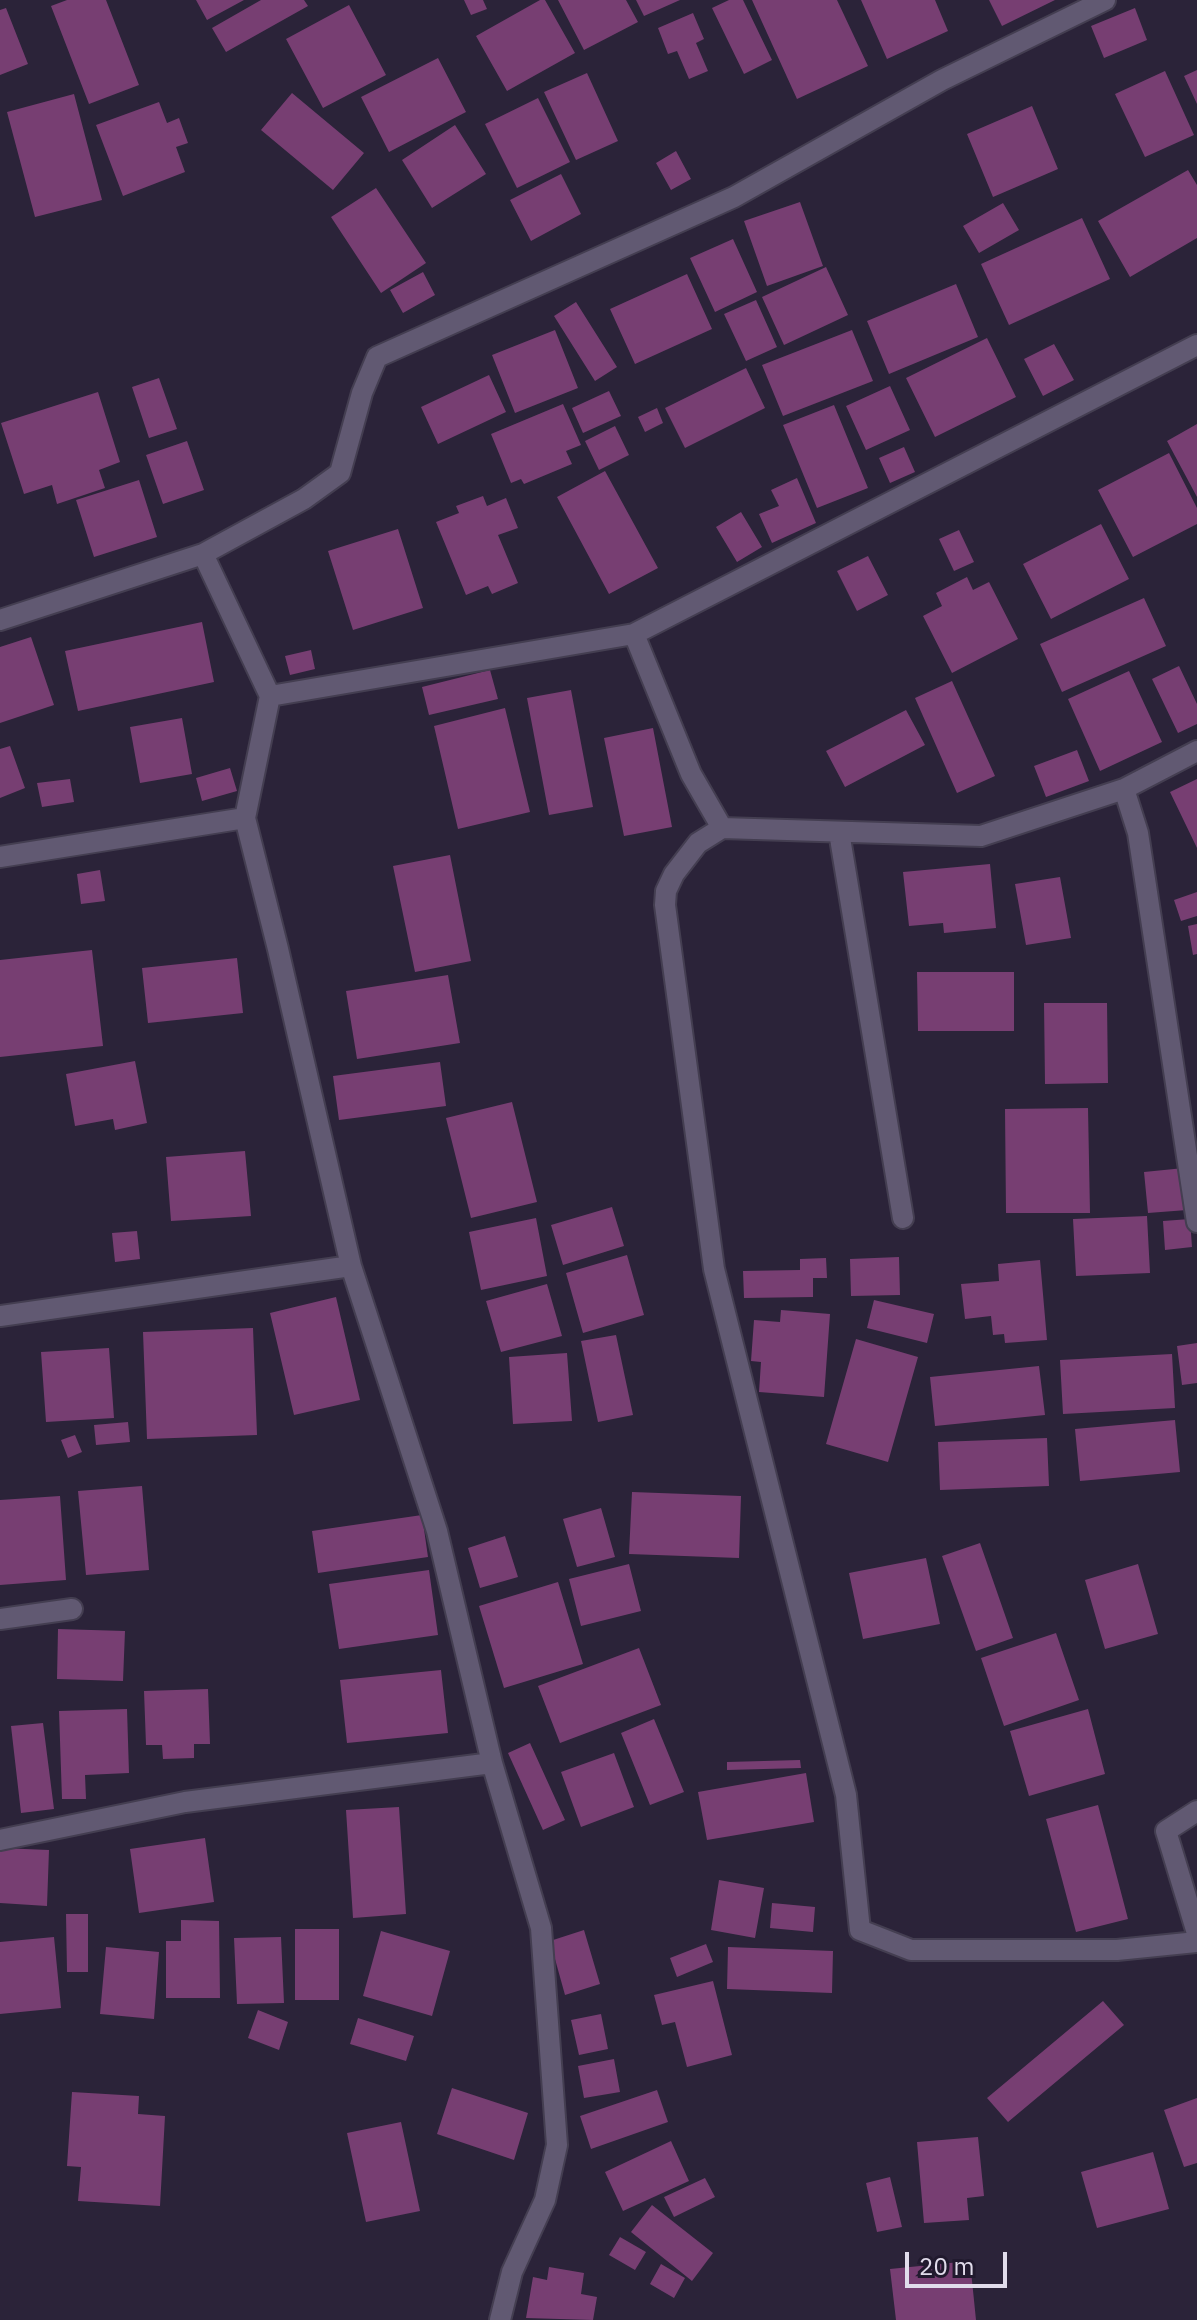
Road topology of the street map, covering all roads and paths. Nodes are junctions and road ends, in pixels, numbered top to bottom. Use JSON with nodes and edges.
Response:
{"nodes":[{"id":1,"x":1105,"y":0,"type":"edge"},
{"id":2,"x":1197,"y":345,"type":"edge"},
{"id":3,"x":203,"y":554,"type":"junction"},
{"id":4,"x":0,"y":620,"type":"edge"},
{"id":5,"x":634,"y":634,"type":"junction"},
{"id":6,"x":270,"y":696,"type":"junction"},
{"id":7,"x":1197,"y":751,"type":"edge"},
{"id":8,"x":1124,"y":789,"type":"junction"},
{"id":9,"x":245,"y":818,"type":"junction"},
{"id":10,"x":722,"y":828,"type":"junction"},
{"id":11,"x":839,"y":832,"type":"junction"},
{"id":12,"x":0,"y":857,"type":"edge"},
{"id":13,"x":903,"y":1218,"type":"dead end"},
{"id":14,"x":1197,"y":1222,"type":"edge"},
{"id":15,"x":351,"y":1266,"type":"junction"},
{"id":16,"x":0,"y":1316,"type":"edge"},
{"id":17,"x":72,"y":1609,"type":"dead end"},
{"id":18,"x":0,"y":1619,"type":"edge"},
{"id":19,"x":492,"y":1763,"type":"junction"},
{"id":20,"x":1197,"y":1811,"type":"edge"},
{"id":21,"x":0,"y":1840,"type":"edge"},
{"id":22,"x":1197,"y":1933,"type":"edge"},
{"id":23,"x":1197,"y":1942,"type":"edge"},
{"id":24,"x":500,"y":2320,"type":"edge"}],
"edges":[{"from":1,"to":3,"type":"street"},
{"from":2,"to":5,"type":"street"},
{"from":3,"to":4,"type":"street"},
{"from":3,"to":6,"type":"street"},
{"from":5,"to":6,"type":"street"},
{"from":5,"to":10,"type":"street"},
{"from":6,"to":9,"type":"street"},
{"from":7,"to":8,"type":"street"},
{"from":8,"to":11,"type":"street"},
{"from":8,"to":14,"type":"street"},
{"from":9,"to":12,"type":"street"},
{"from":9,"to":15,"type":"street"},
{"from":10,"to":11,"type":"street"},
{"from":10,"to":23,"type":"street"},
{"from":11,"to":13,"type":"street"},
{"from":15,"to":16,"type":"street"},
{"from":15,"to":19,"type":"street"},
{"from":17,"to":18,"type":"street"},
{"from":19,"to":21,"type":"street"},
{"from":19,"to":24,"type":"street"},
{"from":20,"to":22,"type":"street"}]}
